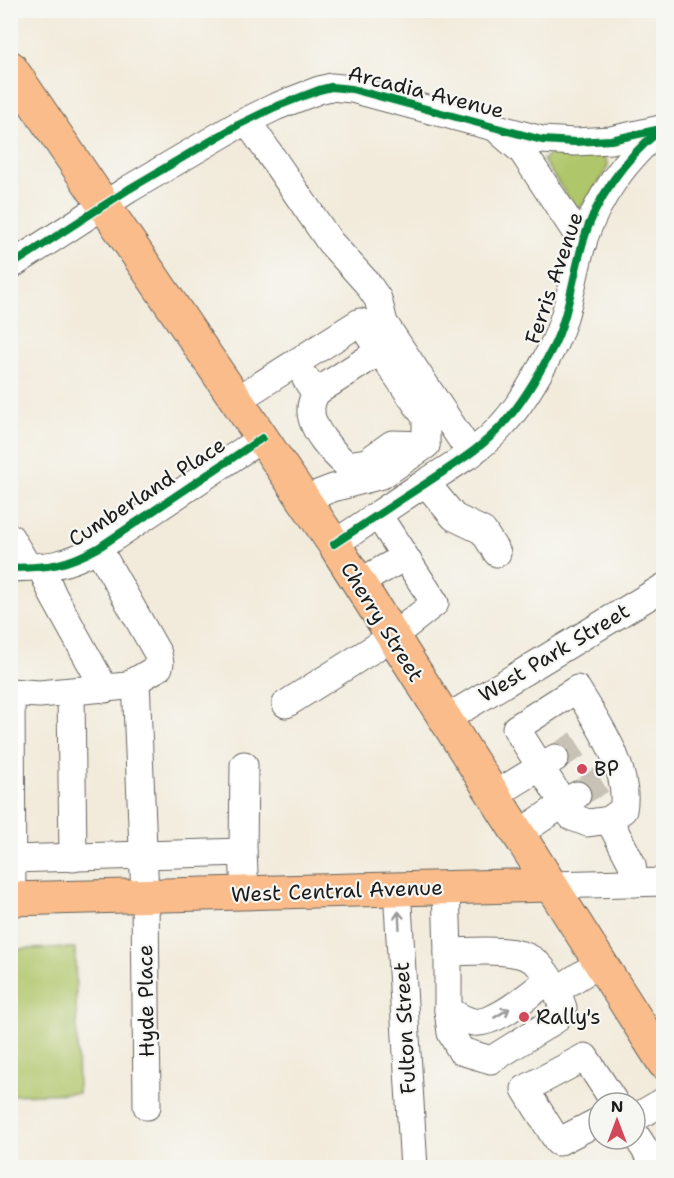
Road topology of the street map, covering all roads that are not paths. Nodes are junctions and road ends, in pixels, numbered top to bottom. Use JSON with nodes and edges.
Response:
{"nodes":[{"id":1,"x":10,"y":67,"type":"edge"},
{"id":2,"x":247,"y":121,"type":"junction"},
{"id":3,"x":491,"y":127,"type":"junction"},
{"id":4,"x":662,"y":128,"type":"edge"},
{"id":5,"x":104,"y":204,"type":"junction"},
{"id":6,"x":583,"y":243,"type":"junction"},
{"id":7,"x":10,"y":266,"type":"edge"},
{"id":8,"x":380,"y":351,"type":"junction"},
{"id":9,"x":296,"y":363,"type":"junction"},
{"id":10,"x":315,"y":393,"type":"junction"},
{"id":11,"x":237,"y":400,"type":"junction"},
{"id":12,"x":262,"y":438,"type":"junction"},
{"id":13,"x":426,"y":445,"type":"junction"},
{"id":14,"x":471,"y":454,"type":"junction"},
{"id":15,"x":426,"y":483,"type":"junction"},
{"id":16,"x":304,"y":499,"type":"junction"},
{"id":17,"x":378,"y":515,"type":"junction"},
{"id":18,"x":10,"y":537,"type":"edge"},
{"id":19,"x":334,"y":544,"type":"junction"},
{"id":20,"x":98,"y":548,"type":"junction"},
{"id":21,"x":497,"y":553,"type":"dead end"},
{"id":22,"x":405,"y":557,"type":"junction"},
{"id":23,"x":27,"y":567,"type":"edge"},
{"id":24,"x":358,"y":583,"type":"junction"},
{"id":25,"x":663,"y":587,"type":"edge"},
{"id":26,"x":392,"y":637,"type":"junction"},
{"id":27,"x":136,"y":680,"type":"junction"},
{"id":28,"x":105,"y":689,"type":"junction"},
{"id":29,"x":11,"y":692,"type":"edge"},
{"id":30,"x":71,"y":692,"type":"junction"},
{"id":31,"x":286,"y":704,"type":"dead end"},
{"id":32,"x":444,"y":720,"type":"junction"},
{"id":33,"x":548,"y":762,"type":"junction"},
{"id":34,"x":244,"y":765,"type":"dead end"},
{"id":35,"x":493,"y":796,"type":"junction"},
{"id":36,"x":570,"y":799,"type":"junction"},
{"id":37,"x":609,"y":820,"type":"junction"},
{"id":38,"x":518,"y":834,"type":"junction"},
{"id":39,"x":243,"y":852,"type":"junction"},
{"id":40,"x":143,"y":856,"type":"junction"},
{"id":41,"x":73,"y":858,"type":"junction"},
{"id":42,"x":11,"y":880,"type":"edge"},
{"id":43,"x":663,"y":882,"type":"edge"},
{"id":44,"x":633,"y":883,"type":"junction"},
{"id":45,"x":551,"y":885,"type":"junction"},
{"id":46,"x":446,"y":888,"type":"junction"},
{"id":47,"x":397,"y":889,"type":"junction"},
{"id":48,"x":245,"y":893,"type":"junction"},
{"id":49,"x":145,"y":896,"type":"junction"},
{"id":50,"x":448,"y":952,"type":"junction"},
{"id":51,"x":600,"y":963,"type":"junction"},
{"id":52,"x":553,"y":985,"type":"junction"},
{"id":53,"x":448,"y":1010,"type":"junction"},
{"id":54,"x":663,"y":1063,"type":"edge"},
{"id":55,"x":607,"y":1091,"type":"edge"},
{"id":56,"x":663,"y":1101,"type":"edge"},
{"id":57,"x":147,"y":1106,"type":"dead end"},
{"id":58,"x":647,"y":1111,"type":"edge"},
{"id":59,"x":587,"y":1126,"type":"edge"},
{"id":60,"x":646,"y":1151,"type":"edge"},
{"id":61,"x":414,"y":1167,"type":"edge"},
{"id":62,"x":657,"y":1167,"type":"edge"}],
"edges":[{"from":1,"to":5,"type":"main road","name":"Cherry Street"},
{"from":2,"to":3,"type":"street","name":"Arcadia Avenue"},
{"from":2,"to":5,"type":"street","name":"Arcadia Avenue"},
{"from":2,"to":14,"type":"street"},
{"from":3,"to":4,"type":"street","name":"Arcadia Avenue"},
{"from":3,"to":6,"type":"street","name":"Arcadia Avenue"},
{"from":4,"to":6,"type":"street","name":"Ferris Avenue"},
{"from":5,"to":7,"type":"street","name":"Arcadia Avenue"},
{"from":5,"to":11,"type":"main road","name":"Cherry Street"},
{"from":6,"to":14,"type":"street","name":"Ferris Avenue"},
{"from":8,"to":9,"type":"street"},
{"from":8,"to":10,"type":"street"},
{"from":8,"to":13,"type":"street"},
{"from":9,"to":10,"type":"street"},
{"from":9,"to":11,"type":"street"},
{"from":10,"to":13,"type":"street"},
{"from":11,"to":12,"type":"main road","name":"Cherry Street"},
{"from":12,"to":16,"type":"main road","name":"Cherry Street"},
{"from":12,"to":20,"type":"street","name":"Cumberland Place"},
{"from":13,"to":16,"type":"street"},
{"from":14,"to":15,"type":"street","name":"Ferris Avenue"},
{"from":15,"to":17,"type":"street","name":"Ferris Avenue"},
{"from":15,"to":21,"type":"street"},
{"from":16,"to":19,"type":"main road","name":"Cherry Street"},
{"from":17,"to":19,"type":"street","name":"Ferris Avenue"},
{"from":17,"to":22,"type":"street"},
{"from":18,"to":23,"type":"street"},
{"from":19,"to":24,"type":"main road","name":"Cherry Street"},
{"from":20,"to":23,"type":"street","name":"Cumberland Place"},
{"from":20,"to":27,"type":"street"},
{"from":22,"to":24,"type":"street"},
{"from":22,"to":26,"type":"street"},
{"from":23,"to":28,"type":"street"},
{"from":24,"to":26,"type":"main road","name":"Cherry Street"},
{"from":25,"to":32,"type":"street","name":"West Park Street"},
{"from":26,"to":31,"type":"street"},
{"from":26,"to":32,"type":"main road","name":"Cherry Street"},
{"from":27,"to":28,"type":"street"},
{"from":27,"to":40,"type":"street","name":"Hyde Place"},
{"from":28,"to":30,"type":"street"},
{"from":29,"to":30,"type":"street"},
{"from":29,"to":42,"type":"street"},
{"from":30,"to":41,"type":"street"},
{"from":32,"to":35,"type":"main road","name":"Cherry Street"},
{"from":33,"to":35,"type":"street"},
{"from":33,"to":36,"type":"street"},
{"from":33,"to":37,"type":"street"},
{"from":34,"to":39,"type":"street"},
{"from":35,"to":38,"type":"main road","name":"Cherry Street"},
{"from":36,"to":37,"type":"street"},
{"from":36,"to":38,"type":"street"},
{"from":37,"to":44,"type":"street"},
{"from":38,"to":45,"type":"main road","name":"Cherry Street"},
{"from":39,"to":40,"type":"street"},
{"from":39,"to":48,"type":"street"},
{"from":40,"to":41,"type":"street"},
{"from":40,"to":49,"type":"street","name":"Hyde Place"},
{"from":41,"to":42,"type":"street"},
{"from":42,"to":49,"type":"main road","name":"West Central Avenue"},
{"from":43,"to":44,"type":"street","name":"West Central Avenue"},
{"from":44,"to":45,"type":"street","name":"West Central Avenue"},
{"from":45,"to":46,"type":"main road","name":"West Central Avenue"},
{"from":45,"to":51,"type":"main road","name":"Cherry Street"},
{"from":46,"to":47,"type":"main road","name":"West Central Avenue"},
{"from":46,"to":50,"type":"street"},
{"from":47,"to":48,"type":"main road","name":"West Central Avenue"},
{"from":61,"to":47,"type":"street","name":"Fulton Street","one_way":true},
{"from":48,"to":49,"type":"main road","name":"West Central Avenue"},
{"from":49,"to":57,"type":"street","name":"Hyde Place"},
{"from":50,"to":52,"type":"street"},
{"from":50,"to":53,"type":"street"},
{"from":51,"to":52,"type":"street"},
{"from":51,"to":54,"type":"main road","name":"Cherry Street"},
{"from":53,"to":52,"type":"street","one_way":true},
{"from":52,"to":53,"type":"street"},
{"from":55,"to":59,"type":"street"},
{"from":56,"to":58,"type":"street"},
{"from":60,"to":62,"type":"street"}]}
